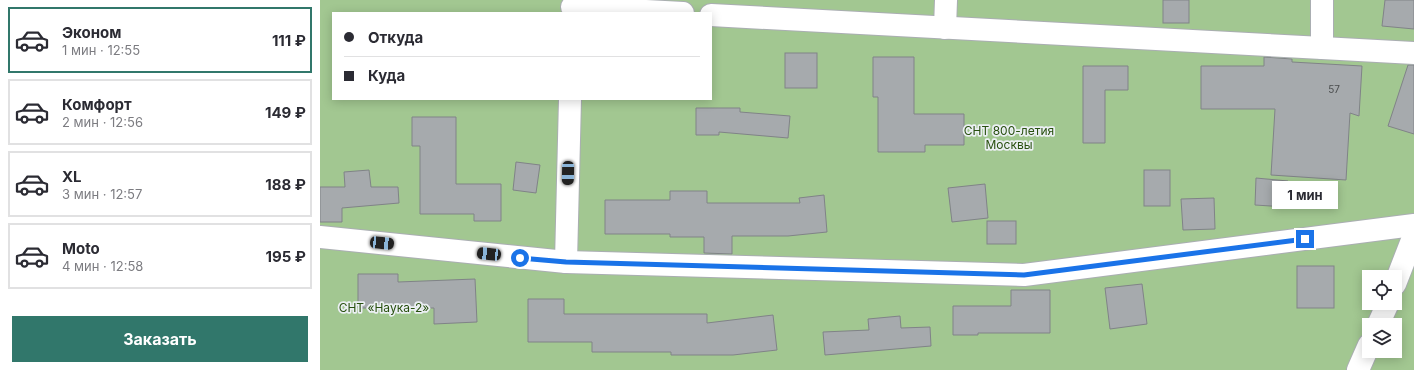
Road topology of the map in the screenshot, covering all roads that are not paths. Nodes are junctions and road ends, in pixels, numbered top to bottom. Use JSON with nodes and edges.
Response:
{"nodes":[{"id":1,"x":946,"y":0,"type":"edge"},
{"id":2,"x":1322,"y":0,"type":"edge"},
{"id":3,"x":572,"y":7,"type":"edge"},
{"id":4,"x":664,"y":12,"type":"edge"},
{"id":5,"x":712,"y":14,"type":"edge"},
{"id":6,"x":945,"y":28,"type":"junction"},
{"id":7,"x":1322,"y":48,"type":"junction"},
{"id":8,"x":1414,"y":53,"type":"edge"},
{"id":9,"x":570,"y":100,"type":"edge"},
{"id":10,"x":1414,"y":225,"type":"edge"},
{"id":11,"x":1414,"y":235,"type":"edge"},
{"id":12,"x":320,"y":237,"type":"edge"},
{"id":13,"x":566,"y":262,"type":"junction"},
{"id":14,"x":1400,"y":270,"type":"edge"},
{"id":15,"x":1363,"y":358,"type":"edge"},
{"id":16,"x":1358,"y":370,"type":"edge"}],
"edges":[{"from":1,"to":6,"type":"street"},
{"from":2,"to":7,"type":"street"},
{"from":3,"to":4,"type":"street"},
{"from":5,"to":6,"type":"street"},
{"from":6,"to":7,"type":"street"},
{"from":7,"to":8,"type":"street"},
{"from":9,"to":13,"type":"street"},
{"from":10,"to":13,"type":"street"},
{"from":11,"to":14,"type":"street"},
{"from":12,"to":13,"type":"street"},
{"from":15,"to":16,"type":"street"}]}
